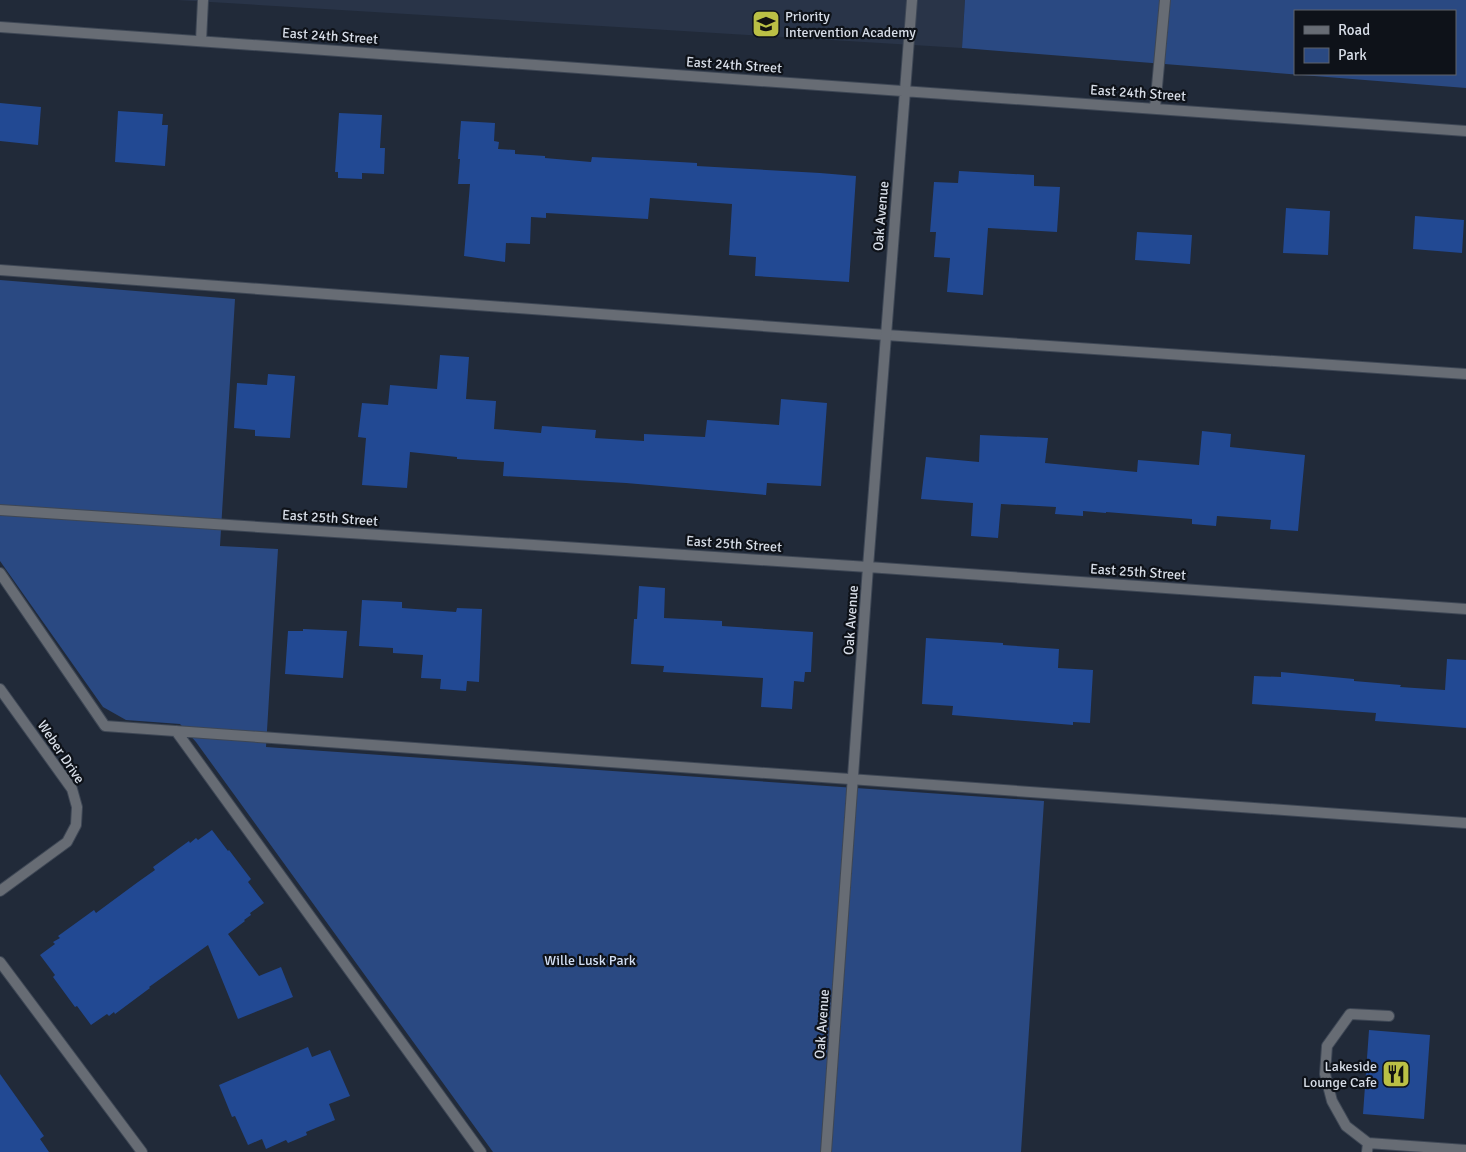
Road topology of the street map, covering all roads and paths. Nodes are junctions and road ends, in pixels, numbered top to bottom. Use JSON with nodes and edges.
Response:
{"nodes":[{"id":1,"x":204,"y":0,"type":"edge"},
{"id":2,"x":912,"y":0,"type":"edge"},
{"id":3,"x":1165,"y":0,"type":"edge"},
{"id":4,"x":0,"y":27,"type":"edge"},
{"id":5,"x":200,"y":41,"type":"junction"},
{"id":6,"x":905,"y":90,"type":"junction"},
{"id":7,"x":1155,"y":108,"type":"junction"},
{"id":8,"x":1466,"y":131,"type":"edge"},
{"id":9,"x":0,"y":270,"type":"edge"},
{"id":10,"x":886,"y":335,"type":"junction"},
{"id":11,"x":1466,"y":374,"type":"edge"},
{"id":12,"x":0,"y":510,"type":"edge"},
{"id":13,"x":868,"y":567,"type":"junction"},
{"id":14,"x":0,"y":573,"type":"edge"},
{"id":15,"x":1466,"y":609,"type":"edge"},
{"id":16,"x":0,"y":689,"type":"edge"},
{"id":17,"x":176,"y":731,"type":"junction"},
{"id":18,"x":853,"y":779,"type":"junction"},
{"id":19,"x":1466,"y":822,"type":"edge"},
{"id":20,"x":0,"y":891,"type":"edge"},
{"id":21,"x":0,"y":962,"type":"edge"},
{"id":22,"x":1389,"y":1016,"type":"dead end"},
{"id":23,"x":1367,"y":1148,"type":"edge"},
{"id":24,"x":1466,"y":1150,"type":"edge"},
{"id":25,"x":142,"y":1152,"type":"edge"},
{"id":26,"x":481,"y":1152,"type":"edge"},
{"id":27,"x":826,"y":1152,"type":"edge"}],
"edges":[{"from":1,"to":5,"type":"street"},
{"from":2,"to":6,"type":"street","name":"Oak Avenue"},
{"from":3,"to":7,"type":"street"},
{"from":4,"to":5,"type":"street","name":"East 24th Street"},
{"from":5,"to":6,"type":"street","name":"East 24th Street"},
{"from":6,"to":7,"type":"street","name":"East 24th Street"},
{"from":6,"to":10,"type":"street","name":"Oak Avenue"},
{"from":7,"to":8,"type":"street","name":"East 24th Street"},
{"from":9,"to":10,"type":"street"},
{"from":10,"to":11,"type":"street"},
{"from":10,"to":13,"type":"street","name":"Oak Avenue"},
{"from":12,"to":13,"type":"street","name":"East 25th Street"},
{"from":13,"to":15,"type":"street","name":"East 25th Street"},
{"from":13,"to":18,"type":"street","name":"Oak Avenue"},
{"from":14,"to":17,"type":"street"},
{"from":16,"to":20,"type":"street","name":"Weber Drive"},
{"from":17,"to":18,"type":"street"},
{"from":17,"to":26,"type":"street"},
{"from":18,"to":19,"type":"street"},
{"from":18,"to":27,"type":"street","name":"Oak Avenue"},
{"from":21,"to":25,"type":"street"},
{"from":22,"to":23,"type":"street"},
{"from":23,"to":24,"type":"street"}]}
